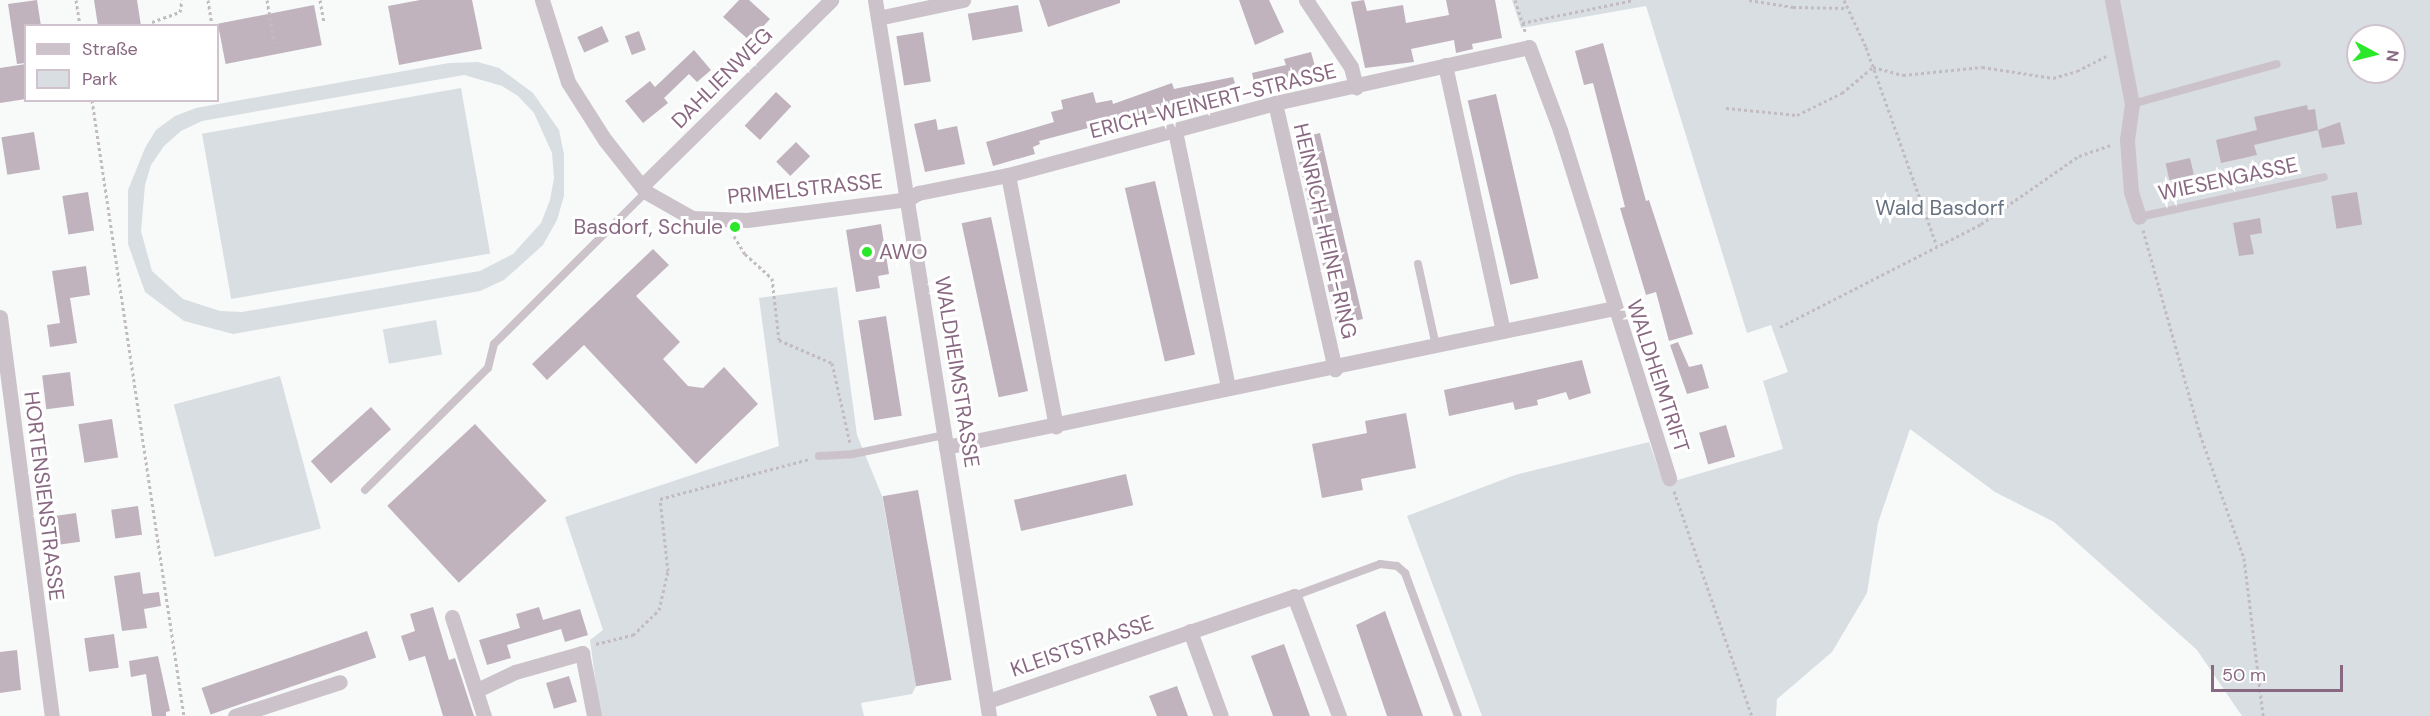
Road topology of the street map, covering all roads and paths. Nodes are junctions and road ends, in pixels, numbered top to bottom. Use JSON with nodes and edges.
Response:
{"nodes":[{"id":1,"x":76,"y":0,"type":"edge"},
{"id":2,"x":182,"y":0,"type":"edge"},
{"id":3,"x":208,"y":0,"type":"edge"},
{"id":4,"x":267,"y":0,"type":"edge"},
{"id":5,"x":320,"y":0,"type":"edge"},
{"id":6,"x":542,"y":0,"type":"edge"},
{"id":7,"x":831,"y":0,"type":"edge"},
{"id":8,"x":875,"y":0,"type":"edge"},
{"id":9,"x":963,"y":0,"type":"edge"},
{"id":10,"x":1306,"y":0,"type":"edge"},
{"id":11,"x":1515,"y":0,"type":"edge"},
{"id":12,"x":1634,"y":0,"type":"edge"},
{"id":13,"x":1749,"y":0,"type":"edge"},
{"id":14,"x":1844,"y":0,"type":"edge"},
{"id":15,"x":2112,"y":0,"type":"edge"},
{"id":16,"x":1847,"y":8,"type":"junction"},
{"id":17,"x":878,"y":18,"type":"junction"},
{"id":18,"x":324,"y":22,"type":"dead end"},
{"id":19,"x":80,"y":24,"type":"edge"},
{"id":20,"x":152,"y":24,"type":"edge"},
{"id":21,"x":212,"y":24,"type":"edge"},
{"id":22,"x":1522,"y":24,"type":"junction"},
{"id":23,"x":274,"y":42,"type":"dead end"},
{"id":24,"x":1529,"y":47,"type":"junction"},
{"id":25,"x":2122,"y":55,"type":"junction"},
{"id":26,"x":2277,"y":64,"type":"dead end"},
{"id":27,"x":1445,"y":65,"type":"junction"},
{"id":28,"x":1872,"y":67,"type":"junction"},
{"id":29,"x":1356,"y":87,"type":"junction"},
{"id":30,"x":92,"y":102,"type":"edge"},
{"id":31,"x":1275,"y":103,"type":"junction"},
{"id":32,"x":2132,"y":104,"type":"junction"},
{"id":33,"x":1726,"y":108,"type":"dead end"},
{"id":34,"x":1175,"y":131,"type":"junction"},
{"id":35,"x":2127,"y":140,"type":"junction"},
{"id":36,"x":1008,"y":175,"type":"junction"},
{"id":37,"x":2324,"y":177,"type":"dead end"},
{"id":38,"x":644,"y":188,"type":"junction"},
{"id":39,"x":908,"y":199,"type":"junction"},
{"id":40,"x":2139,"y":216,"type":"junction"},
{"id":41,"x":725,"y":219,"type":"junction"},
{"id":42,"x":1937,"y":246,"type":"junction"},
{"id":43,"x":1418,"y":264,"type":"dead end"},
{"id":44,"x":1614,"y":308,"type":"junction"},
{"id":45,"x":0,"y":317,"type":"edge"},
{"id":46,"x":1780,"y":327,"type":"dead end"},
{"id":47,"x":1503,"y":330,"type":"junction"},
{"id":48,"x":1436,"y":346,"type":"junction"},
{"id":49,"x":1335,"y":369,"type":"junction"},
{"id":50,"x":1228,"y":388,"type":"junction"},
{"id":51,"x":1056,"y":426,"type":"junction"},
{"id":52,"x":946,"y":441,"type":"junction"},
{"id":53,"x":853,"y":454,"type":"junction"},
{"id":54,"x":819,"y":456,"type":"joint"},
{"id":55,"x":1669,"y":478,"type":"joint"},
{"id":56,"x":365,"y":490,"type":"dead end"},
{"id":57,"x":1294,"y":596,"type":"junction"},
{"id":58,"x":453,"y":617,"type":"dead end"},
{"id":59,"x":1190,"y":631,"type":"junction"},
{"id":60,"x":582,"y":653,"type":"junction"},
{"id":61,"x":340,"y":682,"type":"dead end"},
{"id":62,"x":477,"y":690,"type":"junction"},
{"id":63,"x":988,"y":709,"type":"edge"},
{"id":64,"x":279,"y":710,"type":"edge"},
{"id":65,"x":52,"y":716,"type":"edge"},
{"id":66,"x":184,"y":716,"type":"edge"},
{"id":67,"x":235,"y":716,"type":"edge"},
{"id":68,"x":484,"y":716,"type":"edge"},
{"id":69,"x":594,"y":716,"type":"edge"},
{"id":70,"x":1221,"y":716,"type":"edge"},
{"id":71,"x":1339,"y":716,"type":"edge"},
{"id":72,"x":1458,"y":716,"type":"edge"},
{"id":73,"x":1752,"y":716,"type":"edge"},
{"id":74,"x":2263,"y":716,"type":"edge"}],
"edges":[{"from":1,"to":19,"type":"path"},
{"from":2,"to":20,"type":"path"},
{"from":3,"to":21,"type":"path"},
{"from":4,"to":23,"type":"path"},
{"from":5,"to":18,"type":"path"},
{"from":6,"to":38,"type":"street","name":"PRIMELSTRASSE"},
{"from":7,"to":38,"type":"street","name":"DAHLIENWEG"},
{"from":8,"to":17,"type":"street","name":"WALDHEIMSTRASSE"},
{"from":9,"to":17,"type":"street"},
{"from":10,"to":29,"type":"street"},
{"from":11,"to":22,"type":"path"},
{"from":12,"to":22,"type":"path"},
{"from":13,"to":16,"type":"path"},
{"from":14,"to":16,"type":"path"},
{"from":15,"to":25,"type":"street"},
{"from":16,"to":28,"type":"path"},
{"from":17,"to":39,"type":"street","name":"WALDHEIMSTRASSE"},
{"from":22,"to":24,"type":"path"},
{"from":24,"to":27,"type":"street","name":"ERICH-WEINERT-STRASSE"},
{"from":24,"to":44,"type":"street","name":"WALDHEIMTRIFT"},
{"from":25,"to":28,"type":"path"},
{"from":25,"to":32,"type":"street"},
{"from":26,"to":32,"type":"lane"},
{"from":27,"to":29,"type":"street","name":"ERICH-WEINERT-STRASSE"},
{"from":27,"to":47,"type":"street"},
{"from":28,"to":33,"type":"path"},
{"from":28,"to":42,"type":"path"},
{"from":29,"to":31,"type":"street","name":"ERICH-WEINERT-STRASSE"},
{"from":30,"to":66,"type":"path"},
{"from":31,"to":34,"type":"street","name":"ERICH-WEINERT-STRASSE"},
{"from":31,"to":49,"type":"street","name":"HEINRICH-HEINE-RING"},
{"from":32,"to":35,"type":"street"},
{"from":34,"to":36,"type":"street","name":"ERICH-WEINERT-STRASSE"},
{"from":34,"to":50,"type":"street"},
{"from":35,"to":40,"type":"street"},
{"from":35,"to":42,"type":"path"},
{"from":36,"to":39,"type":"street","name":"ERICH-WEINERT-STRASSE"},
{"from":36,"to":51,"type":"street"},
{"from":37,"to":40,"type":"lane","name":"WIESENGASSE"},
{"from":38,"to":41,"type":"street","name":"PRIMELSTRASSE"},
{"from":38,"to":56,"type":"lane"},
{"from":39,"to":41,"type":"street","name":"PRIMELSTRASSE"},
{"from":39,"to":52,"type":"street","name":"WALDHEIMSTRASSE"},
{"from":40,"to":74,"type":"path"},
{"from":41,"to":53,"type":"path"},
{"from":42,"to":46,"type":"path"},
{"from":43,"to":48,"type":"lane"},
{"from":44,"to":47,"type":"street","name":"HEINRICH-HEINE-RING"},
{"from":44,"to":55,"type":"street","name":"WALDHEIMTRIFT"},
{"from":45,"to":65,"type":"street","name":"HORTENSIENSTRASSE"},
{"from":47,"to":48,"type":"street","name":"HEINRICH-HEINE-RING"},
{"from":48,"to":49,"type":"street","name":"HEINRICH-HEINE-RING"},
{"from":49,"to":50,"type":"street","name":"HEINRICH-HEINE-RING"},
{"from":50,"to":51,"type":"street","name":"HEINRICH-HEINE-RING"},
{"from":51,"to":52,"type":"street","name":"HEINRICH-HEINE-RING"},
{"from":52,"to":53,"type":"lane"},
{"from":52,"to":63,"type":"street","name":"WALDHEIMSTRASSE"},
{"from":53,"to":54,"type":"lane"},
{"from":54,"to":60,"type":"path"},
{"from":55,"to":73,"type":"path","name":"WALDHEIMTRIFT"},
{"from":57,"to":59,"type":"street","name":"KLEISTSTRASSE"},
{"from":57,"to":71,"type":"street"},
{"from":57,"to":72,"type":"lane"},
{"from":58,"to":62,"type":"street"},
{"from":59,"to":63,"type":"street","name":"KLEISTSTRASSE"},
{"from":59,"to":70,"type":"street"},
{"from":60,"to":62,"type":"street"},
{"from":60,"to":69,"type":"street"},
{"from":61,"to":64,"type":"street"},
{"from":62,"to":68,"type":"street"},
{"from":64,"to":67,"type":"street"}]}
